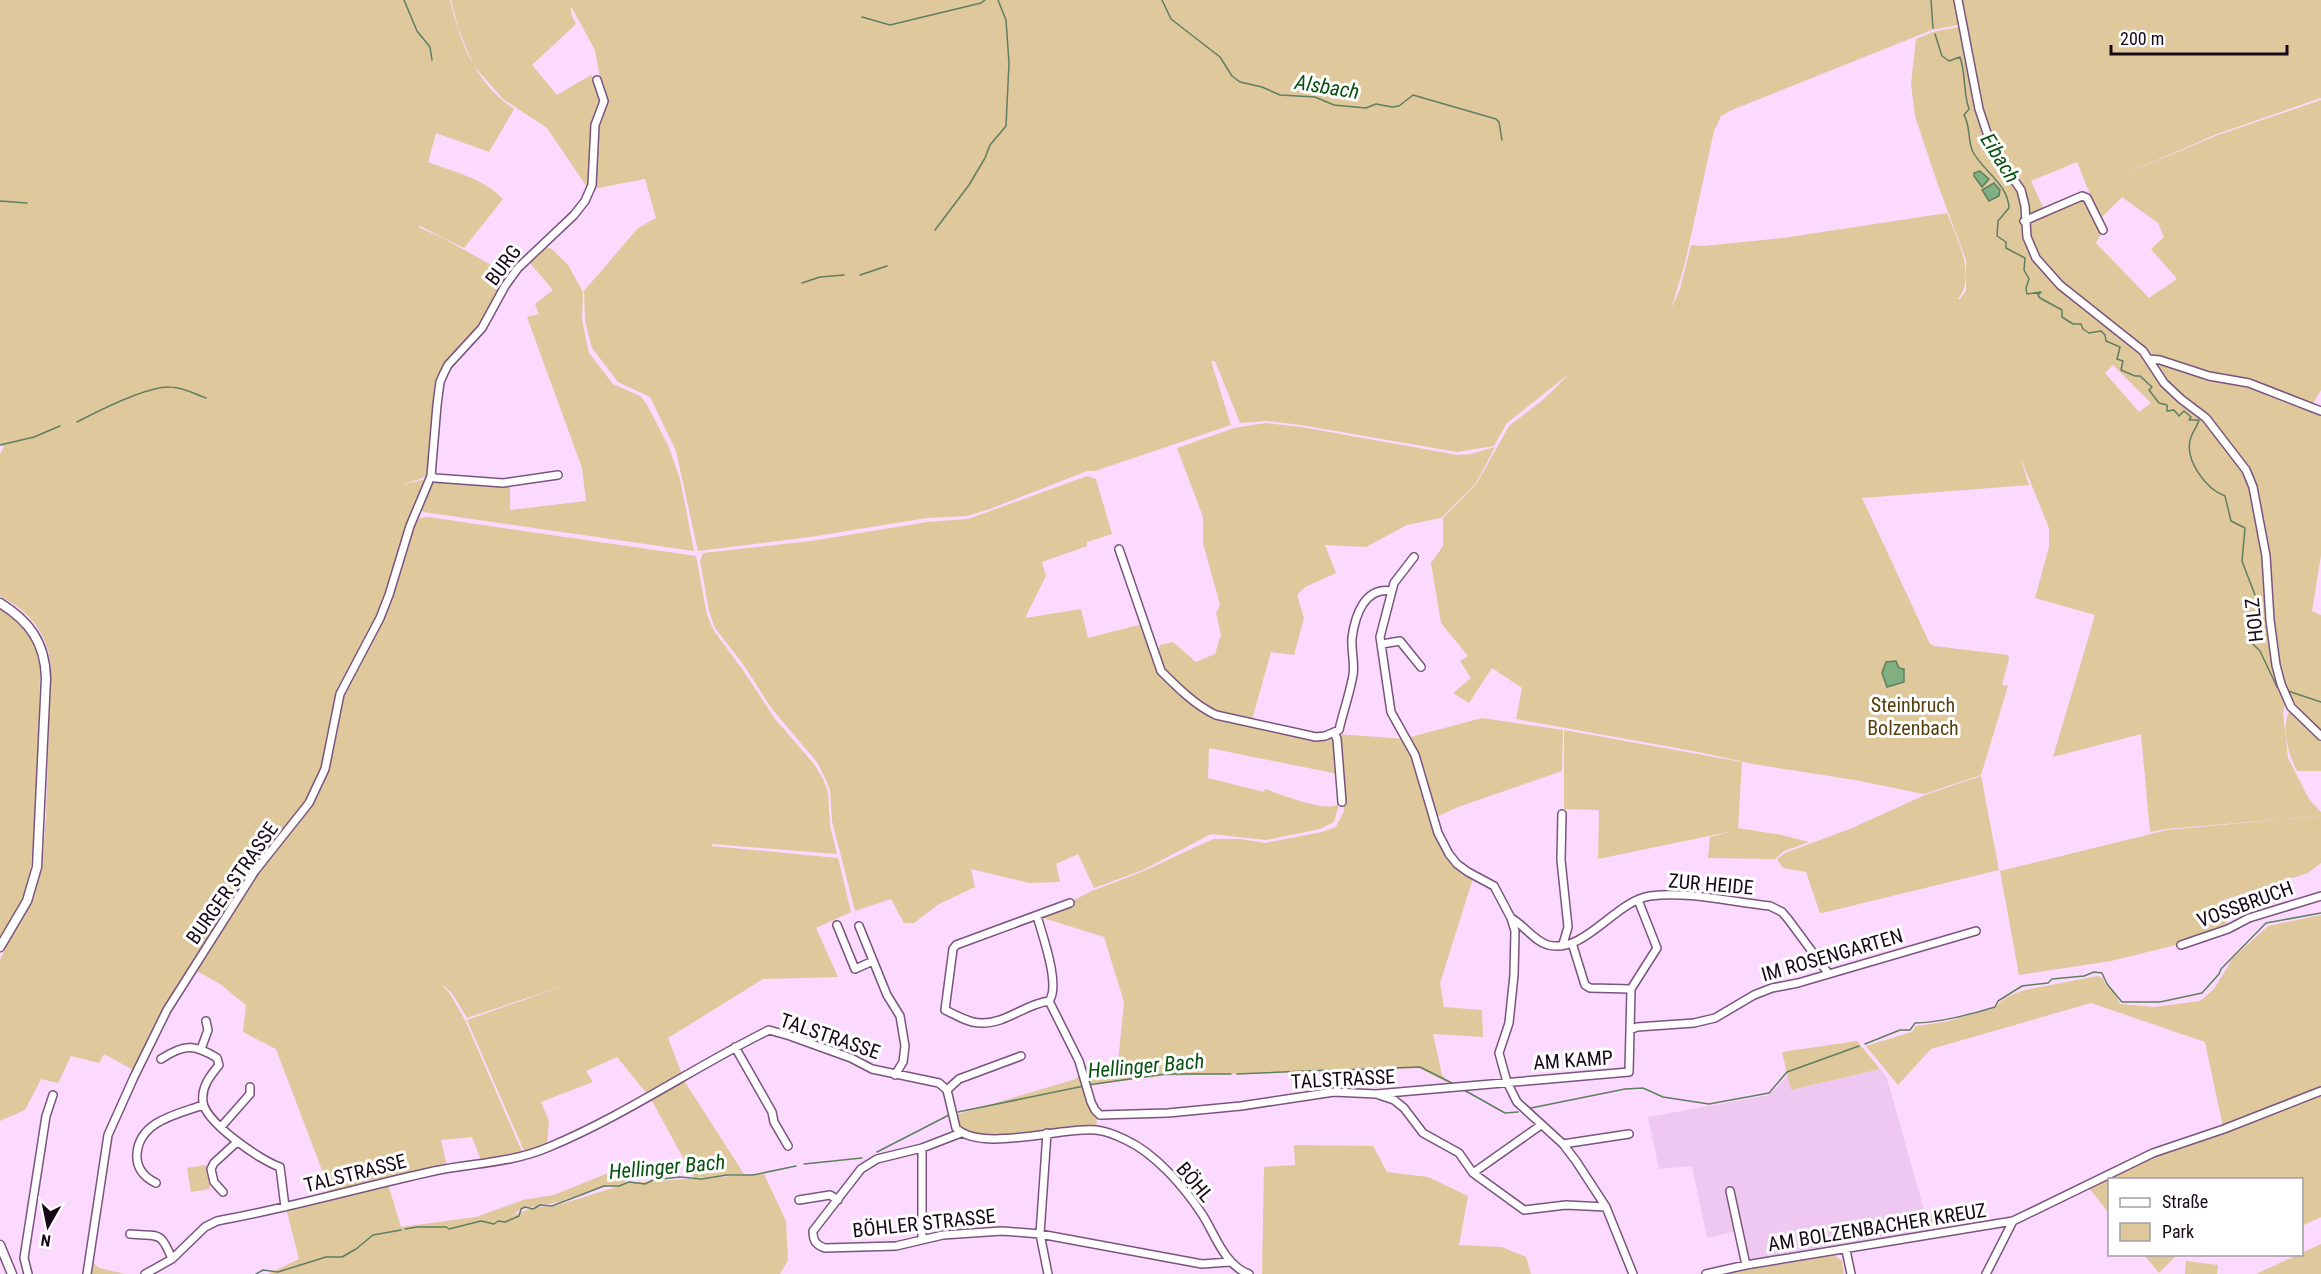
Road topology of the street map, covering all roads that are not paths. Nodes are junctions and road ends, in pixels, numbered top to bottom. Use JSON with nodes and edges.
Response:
{"nodes":[{"id":1,"x":1958,"y":0,"type":"edge"},
{"id":2,"x":597,"y":80,"type":"dead end"},
{"id":3,"x":2024,"y":221,"type":"junction"},
{"id":4,"x":2103,"y":230,"type":"dead end"},
{"id":5,"x":2149,"y":359,"type":"junction"},
{"id":6,"x":2321,"y":411,"type":"edge"},
{"id":7,"x":558,"y":475,"type":"dead end"},
{"id":8,"x":431,"y":476,"type":"junction"},
{"id":9,"x":416,"y":513,"type":"joint"},
{"id":10,"x":1119,"y":549,"type":"dead end"},
{"id":11,"x":1414,"y":557,"type":"dead end"},
{"id":12,"x":1392,"y":591,"type":"junction"},
{"id":13,"x":0,"y":603,"type":"edge"},
{"id":14,"x":1382,"y":644,"type":"junction"},
{"id":15,"x":1421,"y":667,"type":"dead end"},
{"id":16,"x":1334,"y":732,"type":"junction"},
{"id":17,"x":2321,"y":736,"type":"edge"},
{"id":18,"x":1342,"y":802,"type":"dead end"},
{"id":19,"x":1562,"y":814,"type":"dead end"},
{"id":20,"x":2321,"y":896,"type":"edge"},
{"id":21,"x":1638,"y":900,"type":"junction"},
{"id":22,"x":1070,"y":903,"type":"dead end"},
{"id":23,"x":1037,"y":916,"type":"junction"},
{"id":24,"x":1511,"y":918,"type":"junction"},
{"id":25,"x":837,"y":925,"type":"dead end"},
{"id":26,"x":859,"y":927,"type":"dead end"},
{"id":27,"x":1976,"y":931,"type":"dead end"},
{"id":28,"x":1572,"y":943,"type":"junction"},
{"id":29,"x":1563,"y":944,"type":"junction"},
{"id":30,"x":2181,"y":945,"type":"dead end"},
{"id":31,"x":0,"y":947,"type":"edge"},
{"id":32,"x":873,"y":961,"type":"junction"},
{"id":33,"x":1828,"y":973,"type":"junction"},
{"id":34,"x":1631,"y":990,"type":"junction"},
{"id":35,"x":1049,"y":1001,"type":"junction"},
{"id":36,"x":206,"y":1020,"type":"dead end"},
{"id":37,"x":1630,"y":1030,"type":"junction"},
{"id":38,"x":735,"y":1047,"type":"junction"},
{"id":39,"x":201,"y":1049,"type":"junction"},
{"id":40,"x":1021,"y":1056,"type":"dead end"},
{"id":41,"x":161,"y":1059,"type":"dead end"},
{"id":42,"x":895,"y":1075,"type":"junction"},
{"id":43,"x":1507,"y":1082,"type":"junction"},
{"id":44,"x":250,"y":1087,"type":"dead end"},
{"id":45,"x":948,"y":1090,"type":"junction"},
{"id":46,"x":2321,"y":1091,"type":"edge"},
{"id":47,"x":1376,"y":1094,"type":"junction"},
{"id":48,"x":53,"y":1095,"type":"dead end"},
{"id":49,"x":203,"y":1105,"type":"junction"},
{"id":50,"x":1100,"y":1115,"type":"junction"},
{"id":51,"x":1541,"y":1125,"type":"junction"},
{"id":52,"x":222,"y":1126,"type":"junction"},
{"id":53,"x":1098,"y":1131,"type":"junction"},
{"id":54,"x":961,"y":1132,"type":"junction"},
{"id":55,"x":1047,"y":1133,"type":"junction"},
{"id":56,"x":1629,"y":1134,"type":"dead end"},
{"id":57,"x":237,"y":1142,"type":"junction"},
{"id":58,"x":1563,"y":1144,"type":"junction"},
{"id":59,"x":788,"y":1146,"type":"dead end"},
{"id":60,"x":922,"y":1148,"type":"junction"},
{"id":61,"x":1473,"y":1173,"type":"junction"},
{"id":62,"x":156,"y":1183,"type":"dead end"},
{"id":63,"x":1730,"y":1191,"type":"dead end"},
{"id":64,"x":223,"y":1192,"type":"dead end"},
{"id":65,"x":799,"y":1200,"type":"dead end"},
{"id":66,"x":838,"y":1200,"type":"junction"},
{"id":67,"x":285,"y":1207,"type":"junction"},
{"id":68,"x":1605,"y":1207,"type":"junction"},
{"id":69,"x":2013,"y":1221,"type":"junction"},
{"id":70,"x":130,"y":1234,"type":"dead end"},
{"id":71,"x":1041,"y":1234,"type":"junction"},
{"id":72,"x":922,"y":1240,"type":"junction"},
{"id":73,"x":0,"y":1245,"type":"edge"},
{"id":74,"x":1846,"y":1250,"type":"junction"},
{"id":75,"x":172,"y":1259,"type":"junction"},
{"id":76,"x":1230,"y":1262,"type":"junction"},
{"id":77,"x":1746,"y":1265,"type":"junction"},
{"id":78,"x":12,"y":1274,"type":"edge"},
{"id":79,"x":28,"y":1274,"type":"edge"},
{"id":80,"x":87,"y":1274,"type":"edge"},
{"id":81,"x":145,"y":1274,"type":"edge"},
{"id":82,"x":1048,"y":1274,"type":"edge"},
{"id":83,"x":1249,"y":1274,"type":"edge"},
{"id":84,"x":1633,"y":1274,"type":"edge"},
{"id":85,"x":1706,"y":1274,"type":"edge"},
{"id":86,"x":1851,"y":1274,"type":"edge"},
{"id":87,"x":1986,"y":1274,"type":"edge"}],
"edges":[{"from":1,"to":3,"type":"street","name":"HOLZ"},
{"from":2,"to":8,"type":"street","name":"BURG"},
{"from":3,"to":4,"type":"street"},
{"from":3,"to":5,"type":"street","name":"HOLZ"},
{"from":5,"to":6,"type":"street"},
{"from":5,"to":17,"type":"street","name":"HOLZ"},
{"from":7,"to":8,"type":"street"},
{"from":8,"to":9,"type":"street","name":"BURG"},
{"from":9,"to":80,"type":"street","name":"BURGER STRASSE"},
{"from":10,"to":16,"type":"street"},
{"from":11,"to":12,"type":"street"},
{"from":12,"to":14,"type":"street"},
{"from":12,"to":16,"type":"street"},
{"from":13,"to":31,"type":"street"},
{"from":14,"to":15,"type":"street"},
{"from":14,"to":24,"type":"street"},
{"from":16,"to":18,"type":"street"},
{"from":19,"to":29,"type":"street"},
{"from":20,"to":30,"type":"street","name":"VOSSBRUCH"},
{"from":21,"to":28,"type":"street","name":"ZUR HEIDE"},
{"from":21,"to":33,"type":"street","name":"ZUR HEIDE"},
{"from":21,"to":34,"type":"street"},
{"from":22,"to":23,"type":"street"},
{"from":23,"to":35,"type":"street"},
{"from":23,"to":35,"type":"street"},
{"from":24,"to":29,"type":"street","name":"ZUR HEIDE"},
{"from":24,"to":43,"type":"street"},
{"from":25,"to":32,"type":"street"},
{"from":26,"to":32,"type":"street"},
{"from":27,"to":33,"type":"street","name":"IM ROSENGARTEN"},
{"from":28,"to":29,"type":"street","name":"ZUR HEIDE"},
{"from":28,"to":34,"type":"street"},
{"from":32,"to":42,"type":"street"},
{"from":33,"to":37,"type":"street","name":"IM ROSENGARTEN"},
{"from":34,"to":37,"type":"street","name":"AM KAMP"},
{"from":35,"to":50,"type":"street"},
{"from":36,"to":39,"type":"street"},
{"from":37,"to":43,"type":"street","name":"AM KAMP"},
{"from":38,"to":42,"type":"street","name":"TALSTRASSE"},
{"from":38,"to":59,"type":"street"},
{"from":38,"to":67,"type":"street","name":"TALSTRASSE"},
{"from":39,"to":41,"type":"street"},
{"from":39,"to":49,"type":"street"},
{"from":40,"to":45,"type":"street"},
{"from":42,"to":45,"type":"street","name":"TALSTRASSE"},
{"from":43,"to":47,"type":"street","name":"TALSTRASSE"},
{"from":43,"to":51,"type":"street"},
{"from":44,"to":52,"type":"street"},
{"from":45,"to":54,"type":"street"},
{"from":46,"to":69,"type":"street","name":"AM BOLZENBACHER KREUZ"},
{"from":47,"to":50,"type":"street","name":"TALSTRASSE"},
{"from":47,"to":61,"type":"street"},
{"from":48,"to":79,"type":"street"},
{"from":49,"to":52,"type":"street"},
{"from":49,"to":62,"type":"street"},
{"from":50,"to":53,"type":"street"},
{"from":51,"to":58,"type":"street"},
{"from":51,"to":61,"type":"street"},
{"from":52,"to":57,"type":"street"},
{"from":53,"to":55,"type":"street"},
{"from":53,"to":76,"type":"street","name":"BÖHL"},
{"from":54,"to":55,"type":"street"},
{"from":54,"to":60,"type":"street"},
{"from":55,"to":71,"type":"street"},
{"from":56,"to":58,"type":"street"},
{"from":57,"to":64,"type":"street"},
{"from":57,"to":67,"type":"street"},
{"from":58,"to":68,"type":"street"},
{"from":60,"to":66,"type":"street"},
{"from":60,"to":72,"type":"street"},
{"from":61,"to":68,"type":"street"},
{"from":63,"to":77,"type":"street","name":"AM BOLZENBACHER KREUZ"},
{"from":65,"to":66,"type":"street"},
{"from":66,"to":72,"type":"street","name":"BÖHLER STRASSE"},
{"from":67,"to":75,"type":"street","name":"TALSTRASSE"},
{"from":68,"to":84,"type":"street"},
{"from":69,"to":74,"type":"street","name":"AM BOLZENBACHER KREUZ"},
{"from":69,"to":87,"type":"street"},
{"from":70,"to":75,"type":"street"},
{"from":71,"to":72,"type":"street","name":"BÖHLER STRASSE"},
{"from":71,"to":76,"type":"street","name":"BÖHLER STRASSE"},
{"from":71,"to":82,"type":"street"},
{"from":73,"to":78,"type":"street"},
{"from":74,"to":77,"type":"street","name":"AM BOLZENBACHER KREUZ"},
{"from":74,"to":86,"type":"street"},
{"from":75,"to":81,"type":"street","name":"TALSTRASSE"},
{"from":76,"to":83,"type":"street","name":"BÖHL"},
{"from":77,"to":85,"type":"street","name":"AM BOLZENBACHER KREUZ"}]}
